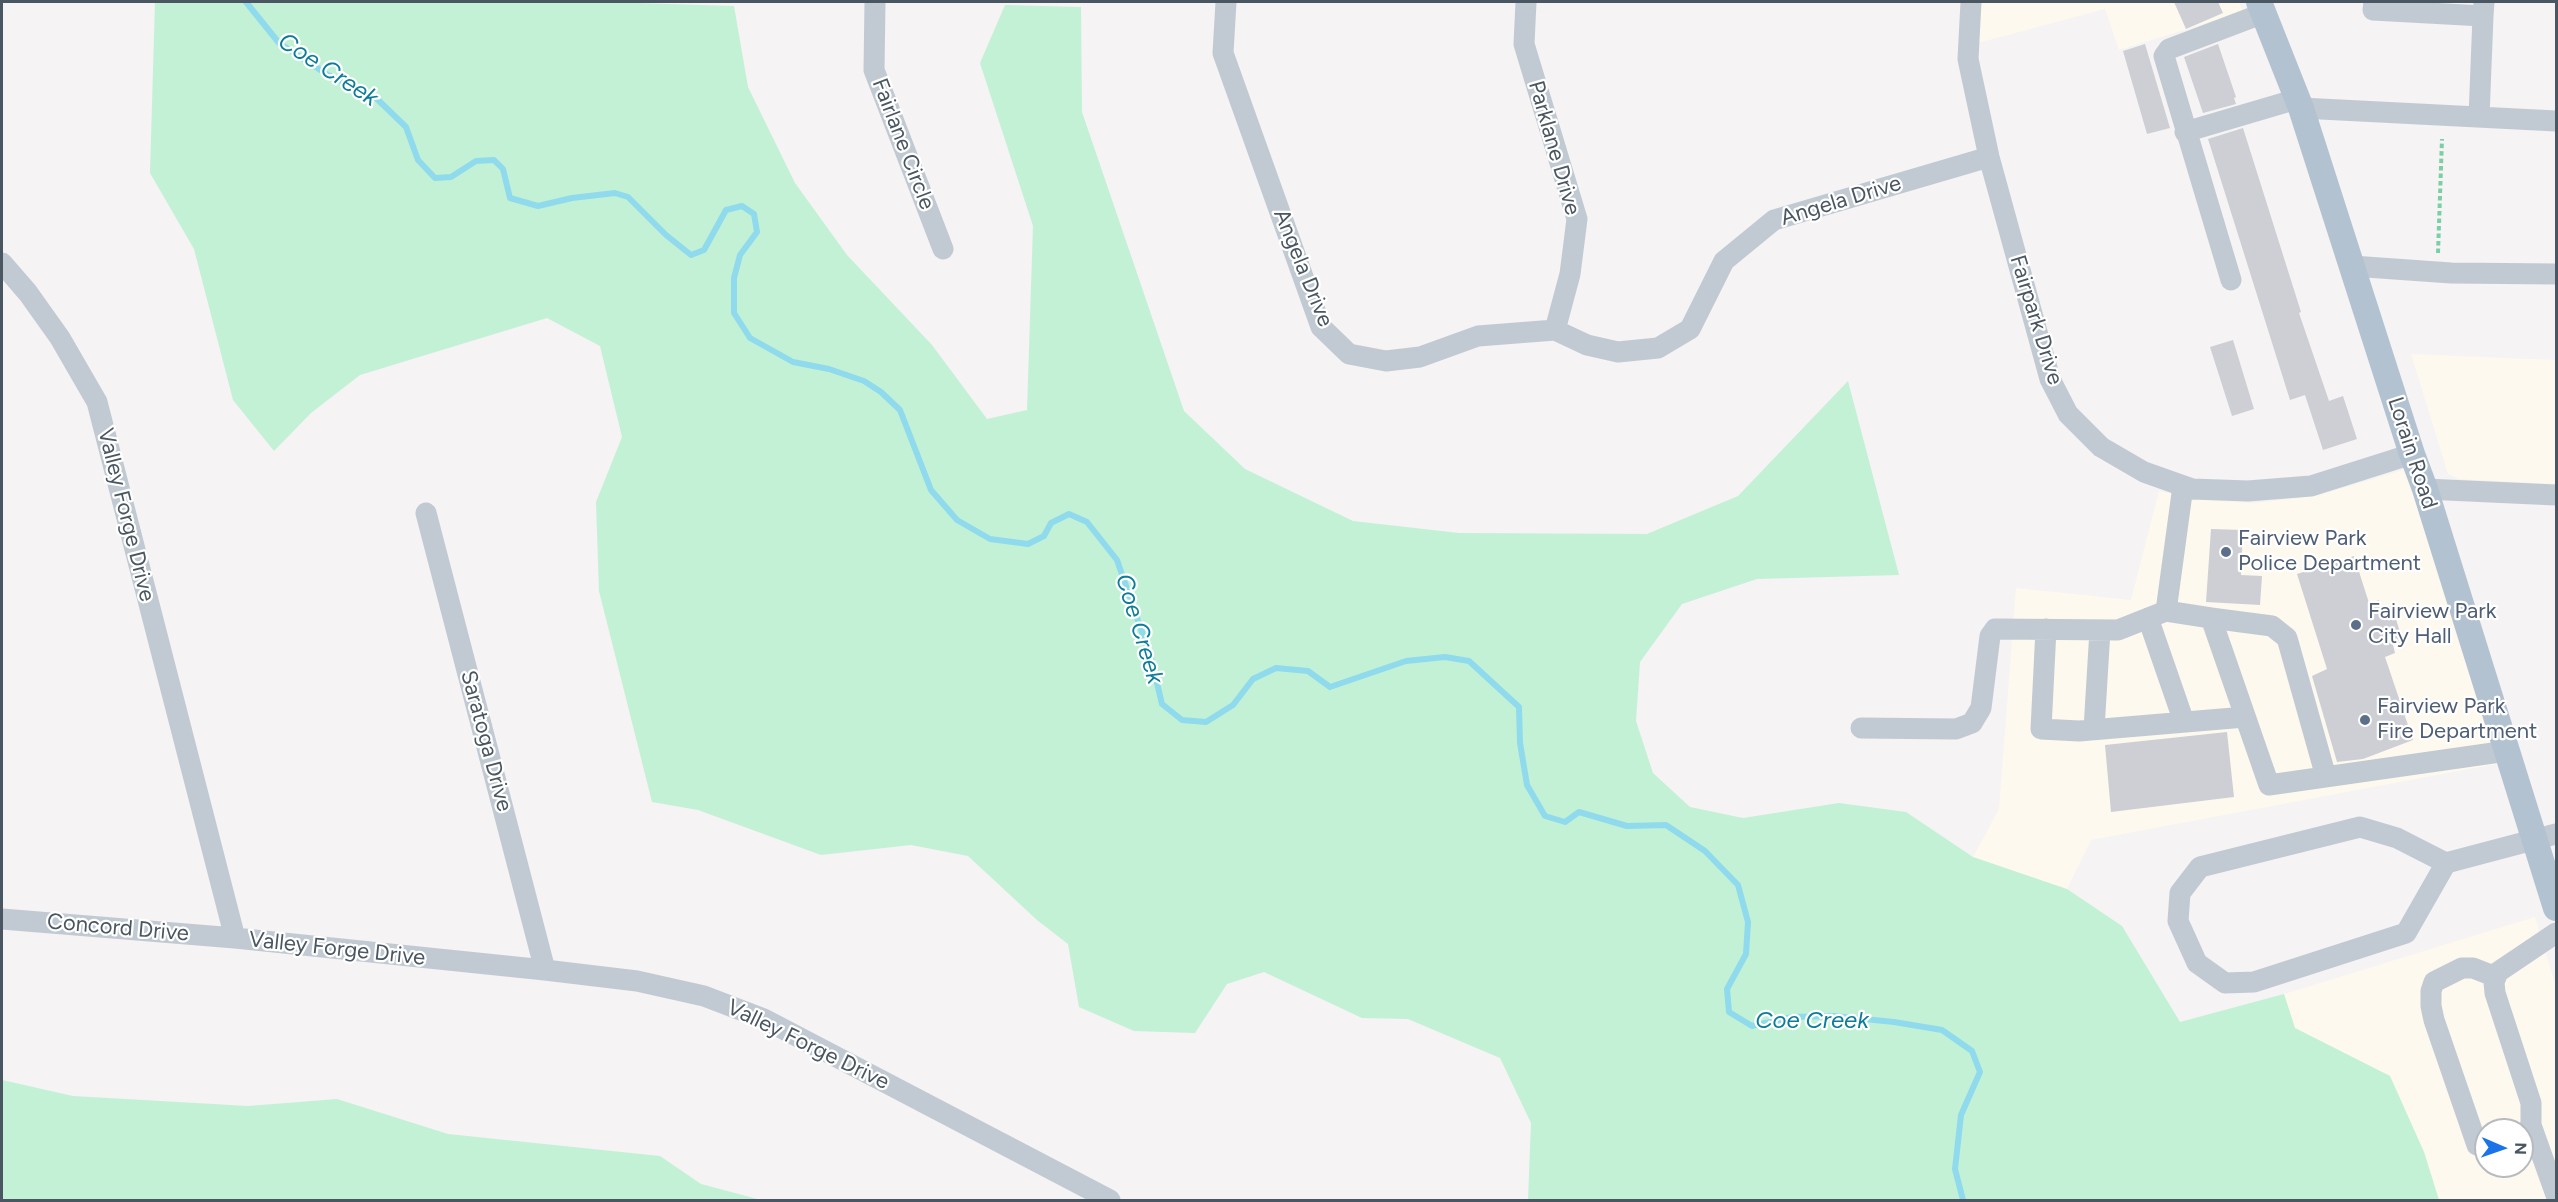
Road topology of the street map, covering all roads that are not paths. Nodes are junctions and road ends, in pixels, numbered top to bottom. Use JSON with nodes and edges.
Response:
{"nodes":[{"id":1,"x":874,"y":2,"type":"edge"},
{"id":2,"x":1226,"y":2,"type":"edge"},
{"id":3,"x":1526,"y":2,"type":"edge"},
{"id":4,"x":1971,"y":2,"type":"edge"},
{"id":5,"x":2374,"y":2,"type":"edge"},
{"id":6,"x":2261,"y":7,"type":"edge"},
{"id":7,"x":2483,"y":9,"type":"edge"},
{"id":8,"x":2299,"y":104,"type":"junction"},
{"id":9,"x":2479,"y":117,"type":"junction"},
{"id":10,"x":2556,"y":121,"type":"edge"},
{"id":11,"x":2185,"y":132,"type":"junction"},
{"id":12,"x":1989,"y":157,"type":"junction"},
{"id":13,"x":943,"y":249,"type":"dead end"},
{"id":14,"x":2,"y":263,"type":"edge"},
{"id":15,"x":2352,"y":266,"type":"junction"},
{"id":16,"x":2556,"y":274,"type":"edge"},
{"id":17,"x":2230,"y":280,"type":"dead end"},
{"id":18,"x":1556,"y":330,"type":"junction"},
{"id":19,"x":2412,"y":454,"type":"junction"},
{"id":20,"x":2183,"y":486,"type":"junction"},
{"id":21,"x":2425,"y":489,"type":"junction"},
{"id":22,"x":2556,"y":495,"type":"edge"},
{"id":23,"x":426,"y":513,"type":"dead end"},
{"id":24,"x":2157,"y":615,"type":"junction"},
{"id":25,"x":2211,"y":618,"type":"junction"},
{"id":26,"x":2046,"y":629,"type":"junction"},
{"id":27,"x":2100,"y":630,"type":"junction"},
{"id":28,"x":2245,"y":717,"type":"junction"},
{"id":29,"x":2184,"y":722,"type":"junction"},
{"id":30,"x":1861,"y":728,"type":"dead end"},
{"id":31,"x":2094,"y":729,"type":"junction"},
{"id":32,"x":2507,"y":751,"type":"junction"},
{"id":33,"x":2326,"y":777,"type":"junction"},
{"id":34,"x":2546,"y":837,"type":"edge"},
{"id":35,"x":2446,"y":863,"type":"junction"},
{"id":36,"x":2556,"y":908,"type":"edge"},
{"id":37,"x":2,"y":919,"type":"edge"},
{"id":38,"x":2556,"y":933,"type":"edge"},
{"id":39,"x":235,"y":938,"type":"junction"},
{"id":40,"x":545,"y":970,"type":"junction"},
{"id":41,"x":2496,"y":977,"type":"junction"},
{"id":42,"x":2528,"y":1118,"type":"edge"},
{"id":43,"x":2474,"y":1136,"type":"edge"},
{"id":44,"x":2534,"y":1149,"type":"edge"},
{"id":45,"x":2556,"y":1195,"type":"edge"},
{"id":46,"x":1110,"y":1200,"type":"edge"}],
"edges":[{"from":1,"to":13,"type":"street","name":"Fairlane Circle"},
{"from":2,"to":18,"type":"street","name":"Angela Drive"},
{"from":3,"to":18,"type":"street","name":"Parklane Drive"},
{"from":4,"to":12,"type":"street","name":"Fairpark Drive"},
{"from":5,"to":7,"type":"street"},
{"from":6,"to":8,"type":"main road","name":"Lorain Road"},
{"from":6,"to":11,"type":"street"},
{"from":7,"to":9,"type":"street"},
{"from":8,"to":9,"type":"street"},
{"from":8,"to":11,"type":"street"},
{"from":8,"to":15,"type":"main road","name":"Lorain Road"},
{"from":9,"to":10,"type":"street"},
{"from":11,"to":17,"type":"street"},
{"from":12,"to":18,"type":"street","name":"Angela Drive"},
{"from":12,"to":20,"type":"street","name":"Fairpark Drive"},
{"from":14,"to":39,"type":"street","name":"Valley Forge Drive"},
{"from":15,"to":16,"type":"street"},
{"from":15,"to":19,"type":"main road","name":"Lorain Road"},
{"from":19,"to":20,"type":"street","name":"Fairpark Drive"},
{"from":19,"to":21,"type":"main road","name":"Lorain Road"},
{"from":20,"to":24,"type":"street"},
{"from":21,"to":22,"type":"street"},
{"from":21,"to":32,"type":"main road","name":"Lorain Road"},
{"from":23,"to":40,"type":"street","name":"Saratoga Drive"},
{"from":24,"to":25,"type":"street"},
{"from":24,"to":27,"type":"street"},
{"from":24,"to":29,"type":"street"},
{"from":25,"to":28,"type":"street"},
{"from":25,"to":33,"type":"street"},
{"from":26,"to":27,"type":"street"},
{"from":26,"to":30,"type":"street"},
{"from":26,"to":31,"type":"street"},
{"from":27,"to":31,"type":"street"},
{"from":28,"to":29,"type":"street"},
{"from":28,"to":33,"type":"street"},
{"from":29,"to":31,"type":"street"},
{"from":32,"to":33,"type":"street"},
{"from":32,"to":34,"type":"main road","name":"Lorain Road"},
{"from":34,"to":35,"type":"street"},
{"from":34,"to":36,"type":"main road","name":"Lorain Road"},
{"from":35,"to":35,"type":"street"},
{"from":37,"to":39,"type":"street","name":"Concord Drive"},
{"from":38,"to":41,"type":"street"},
{"from":39,"to":40,"type":"street","name":"Valley Forge Drive"},
{"from":40,"to":46,"type":"street","name":"Valley Forge Drive"},
{"from":41,"to":42,"type":"street"},
{"from":41,"to":43,"type":"street"},
{"from":44,"to":45,"type":"street"}]}
